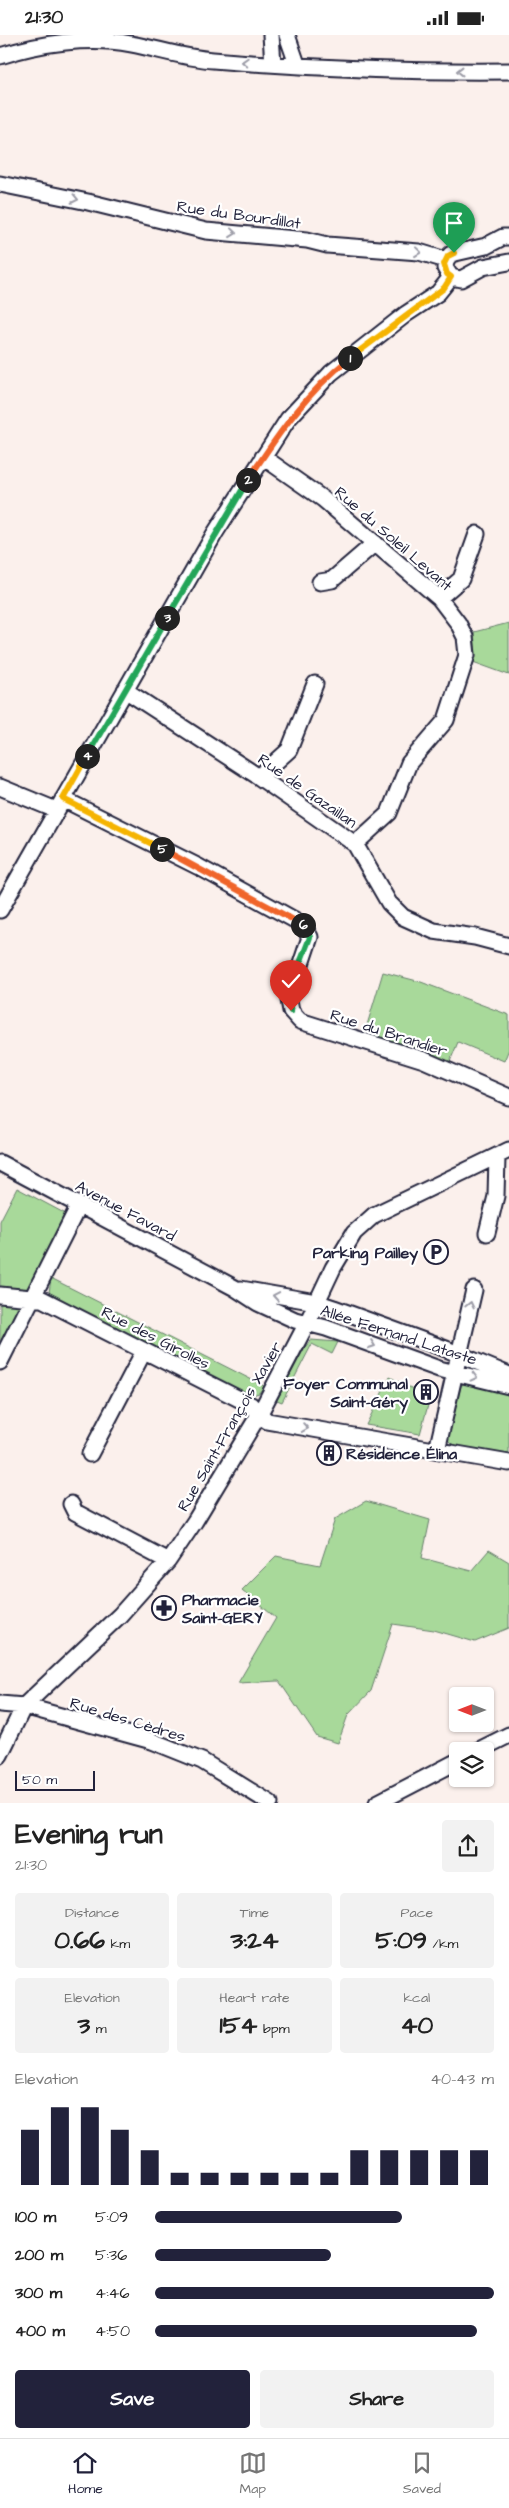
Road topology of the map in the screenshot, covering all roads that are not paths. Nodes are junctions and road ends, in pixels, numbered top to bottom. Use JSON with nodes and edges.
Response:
{"nodes":[{"id":1,"x":271,"y":35,"type":"edge"},
{"id":2,"x":287,"y":35,"type":"edge"},
{"id":3,"x":79,"y":38,"type":"edge"},
{"id":4,"x":0,"y":56,"type":"edge"},
{"id":5,"x":273,"y":63,"type":"junction"},
{"id":6,"x":297,"y":64,"type":"junction"},
{"id":7,"x":509,"y":71,"type":"edge"},
{"id":8,"x":0,"y":184,"type":"edge"},
{"id":9,"x":508,"y":235,"type":"edge"},
{"id":10,"x":446,"y":260,"type":"junction"},
{"id":11,"x":509,"y":262,"type":"edge"},
{"id":12,"x":451,"y":277,"type":"junction"},
{"id":13,"x":263,"y":457,"type":"junction"},
{"id":14,"x":477,"y":535,"type":"dead end"},
{"id":15,"x":375,"y":543,"type":"junction"},
{"id":16,"x":320,"y":582,"type":"dead end"},
{"id":17,"x":439,"y":598,"type":"junction"},
{"id":18,"x":315,"y":684,"type":"dead end"},
{"id":19,"x":125,"y":690,"type":"junction"},
{"id":20,"x":259,"y":777,"type":"junction"},
{"id":21,"x":0,"y":787,"type":"edge"},
{"id":22,"x":60,"y":805,"type":"junction"},
{"id":23,"x":355,"y":844,"type":"junction"},
{"id":24,"x":0,"y":910,"type":"edge"},
{"id":25,"x":509,"y":946,"type":"edge"},
{"id":26,"x":509,"y":1097,"type":"edge"},
{"id":27,"x":503,"y":1154,"type":"edge"},
{"id":28,"x":0,"y":1163,"type":"edge"},
{"id":29,"x":79,"y":1205,"type":"junction"},
{"id":30,"x":487,"y":1233,"type":"dead end"},
{"id":31,"x":235,"y":1288,"type":"junction"},
{"id":32,"x":474,"y":1290,"type":"dead end"},
{"id":33,"x":0,"y":1295,"type":"edge"},
{"id":34,"x":33,"y":1299,"type":"junction"},
{"id":35,"x":316,"y":1302,"type":"junction"},
{"id":36,"x":307,"y":1323,"type":"junction"},
{"id":37,"x":144,"y":1351,"type":"junction"},
{"id":38,"x":460,"y":1354,"type":"junction"},
{"id":39,"x":0,"y":1362,"type":"edge"},
{"id":40,"x":455,"y":1372,"type":"junction"},
{"id":41,"x":509,"y":1375,"type":"edge"},
{"id":42,"x":509,"y":1386,"type":"edge"},
{"id":43,"x":260,"y":1413,"type":"junction"},
{"id":44,"x":436,"y":1450,"type":"junction"},
{"id":45,"x":90,"y":1454,"type":"dead end"},
{"id":46,"x":509,"y":1463,"type":"edge"},
{"id":47,"x":71,"y":1504,"type":"dead end"},
{"id":48,"x":168,"y":1561,"type":"junction"},
{"id":49,"x":0,"y":1704,"type":"edge"},
{"id":50,"x":24,"y":1706,"type":"junction"},
{"id":51,"x":509,"y":1735,"type":"edge"},
{"id":52,"x":494,"y":1742,"type":"edge"},
{"id":53,"x":0,"y":1755,"type":"edge"},
{"id":54,"x":449,"y":1766,"type":"edge"},
{"id":55,"x":270,"y":1803,"type":"edge"},
{"id":56,"x":377,"y":1803,"type":"edge"}],
"edges":[{"from":1,"to":5,"type":"street"},
{"from":2,"to":6,"type":"street"},
{"from":3,"to":4,"type":"street"},
{"from":5,"to":3,"type":"street","one_way":true},
{"from":5,"to":6,"type":"street"},
{"from":7,"to":6,"type":"street","one_way":true},
{"from":8,"to":10,"type":"street","name":"Rue du Bourdillat","one_way":true},
{"from":9,"to":10,"type":"street"},
{"from":10,"to":12,"type":"street"},
{"from":11,"to":12,"type":"street"},
{"from":12,"to":13,"type":"street"},
{"from":13,"to":15,"type":"street","name":"Rue du Soleil Levant"},
{"from":13,"to":19,"type":"street"},
{"from":14,"to":17,"type":"street"},
{"from":15,"to":16,"type":"street"},
{"from":15,"to":17,"type":"street","name":"Rue du Soleil Levant"},
{"from":17,"to":23,"type":"street","name":"Rue du Soleil Levant"},
{"from":18,"to":20,"type":"street"},
{"from":19,"to":20,"type":"street","name":"Rue de Gazaillan"},
{"from":19,"to":22,"type":"street"},
{"from":20,"to":23,"type":"street","name":"Rue de Gazaillan"},
{"from":21,"to":22,"type":"street","name":"Rue du Brandier"},
{"from":22,"to":24,"type":"street"},
{"from":22,"to":26,"type":"street","name":"Rue du Brandier"},
{"from":23,"to":25,"type":"street","name":"Rue de Gazaillan"},
{"from":27,"to":30,"type":"street"},
{"from":27,"to":35,"type":"street","name":"Rue Saint-François Xavier"},
{"from":28,"to":29,"type":"street","name":"Avenue Favard"},
{"from":29,"to":31,"type":"street","name":"Avenue Favard"},
{"from":29,"to":34,"type":"street"},
{"from":35,"to":31,"type":"street","name":"Avenue Favard","one_way":true},
{"from":31,"to":36,"type":"street","name":"Avenue Favard"},
{"from":38,"to":32,"type":"street","one_way":true},
{"from":33,"to":34,"type":"street","name":"Rue des Girolles"},
{"from":34,"to":37,"type":"street","name":"Rue des Girolles"},
{"from":34,"to":39,"type":"street"},
{"from":35,"to":36,"type":"street","name":"Rue Saint-François Xavier"},
{"from":35,"to":38,"type":"street","name":"Allée Fernand Lataste"},
{"from":36,"to":40,"type":"street","name":"Allée Fernand Lataste","one_way":true},
{"from":36,"to":43,"type":"street","name":"Rue Saint-François Xavier"},
{"from":37,"to":43,"type":"street","name":"Rue des Girolles"},
{"from":37,"to":45,"type":"street"},
{"from":38,"to":40,"type":"street"},
{"from":38,"to":41,"type":"street","name":"Allée Fernand Lataste"},
{"from":40,"to":42,"type":"street","name":"Allée Fernand Lataste","one_way":true},
{"from":40,"to":44,"type":"street"},
{"from":43,"to":44,"type":"street","name":"Rue des Girolles","one_way":true},
{"from":43,"to":48,"type":"street","name":"Rue Saint-François Xavier"},
{"from":44,"to":46,"type":"street","name":"Rue des Girolles"},
{"from":47,"to":48,"type":"street"},
{"from":48,"to":50,"type":"street","name":"Rue Saint-François Xavier"},
{"from":49,"to":50,"type":"street","name":"Rue des Cèdres"},
{"from":50,"to":53,"type":"street","name":"Rue Saint-François Xavier"},
{"from":50,"to":55,"type":"street","name":"Rue des Cèdres"},
{"from":51,"to":52,"type":"street"},
{"from":54,"to":56,"type":"street"}]}
